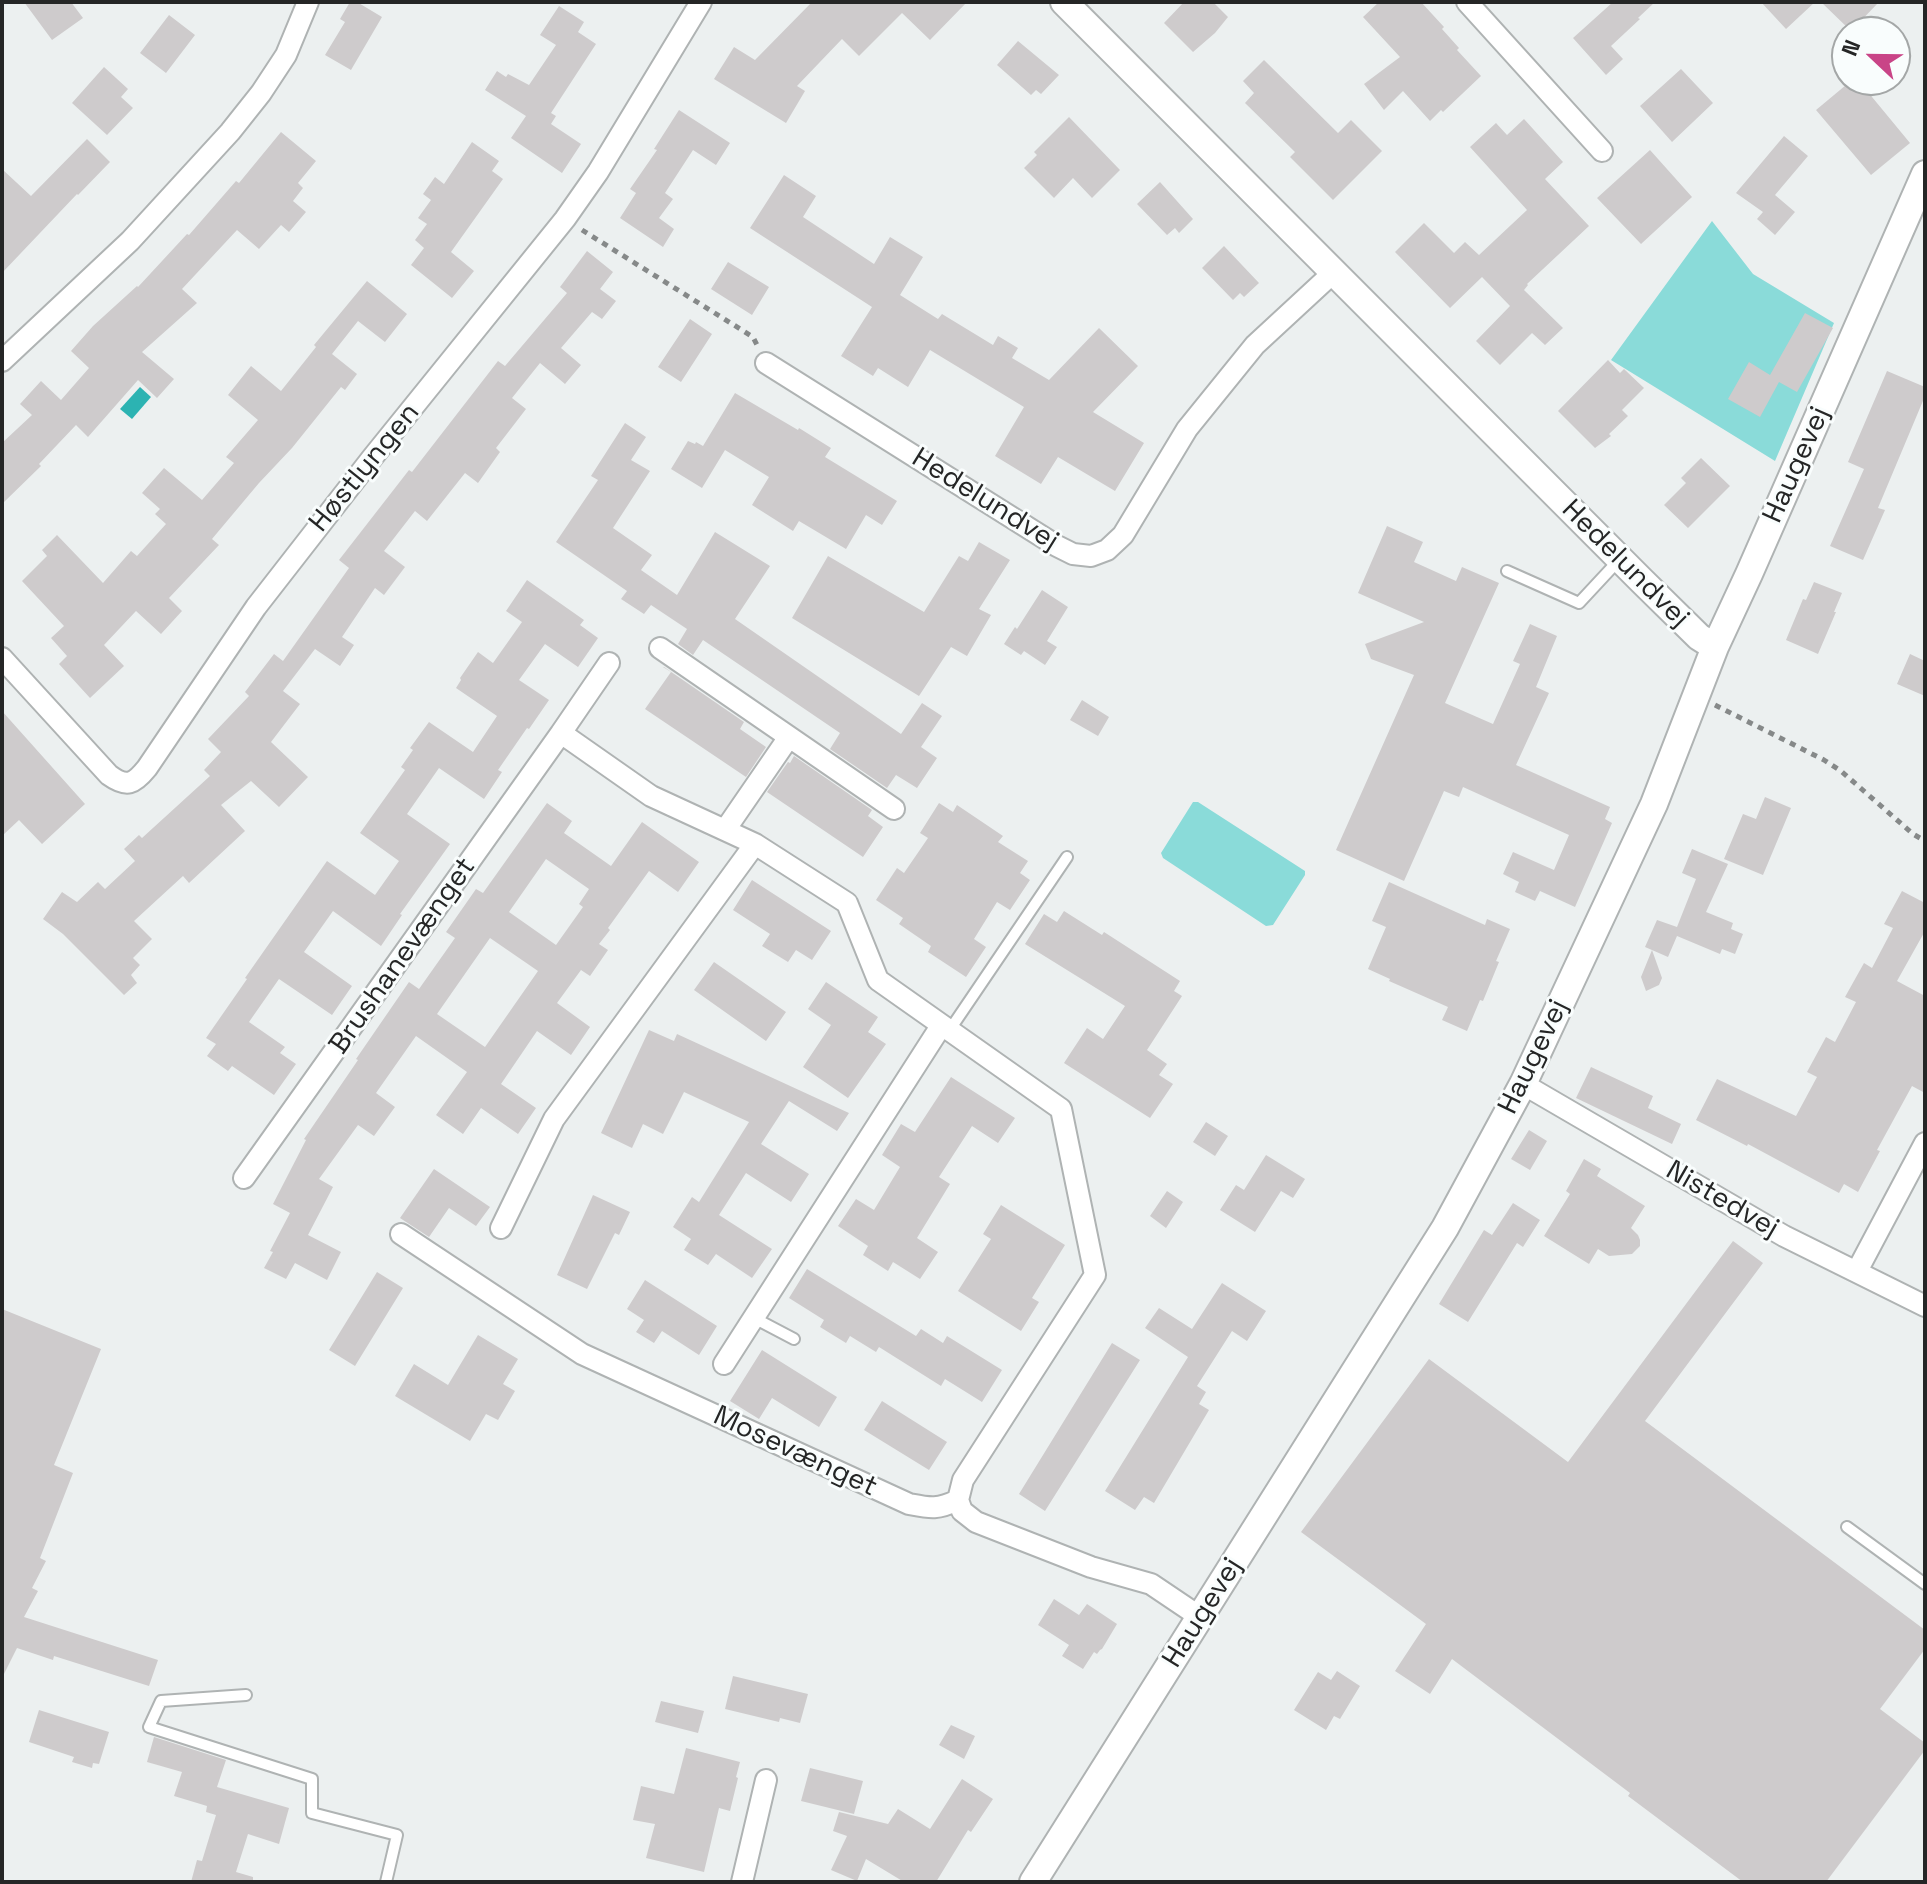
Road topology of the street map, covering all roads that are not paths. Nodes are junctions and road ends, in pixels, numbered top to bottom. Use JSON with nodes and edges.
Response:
{"nodes":[{"id":1,"x":308,"y":2,"type":"edge"},
{"id":2,"x":701,"y":2,"type":"edge"},
{"id":3,"x":1064,"y":2,"type":"edge"},
{"id":4,"x":1467,"y":2,"type":"edge"},
{"id":5,"x":1602,"y":151,"type":"dead end"},
{"id":6,"x":1925,"y":174,"type":"edge"},
{"id":7,"x":1334,"y":272,"type":"junction"},
{"id":8,"x":2,"y":361,"type":"edge"},
{"id":9,"x":766,"y":363,"type":"road end"},
{"id":10,"x":1620,"y":559,"type":"junction"},
{"id":11,"x":1507,"y":571,"type":"dead end"},
{"id":12,"x":1715,"y":647,"type":"junction"},
{"id":13,"x":660,"y":648,"type":"dead end"},
{"id":14,"x":2,"y":658,"type":"edge"},
{"id":15,"x":609,"y":663,"type":"dead end"},
{"id":16,"x":561,"y":733,"type":"junction"},
{"id":17,"x":789,"y":737,"type":"junction"},
{"id":18,"x":894,"y":809,"type":"dead end"},
{"id":19,"x":725,"y":830,"type":"junction"},
{"id":20,"x":755,"y":844,"type":"junction"},
{"id":21,"x":1067,"y":857,"type":"dead end"},
{"id":22,"x":945,"y":1028,"type":"junction"},
{"id":23,"x":1523,"y":1084,"type":"junction"},
{"id":24,"x":1925,"y":1143,"type":"edge"},
{"id":25,"x":244,"y":1178,"type":"dead end"},
{"id":26,"x":501,"y":1228,"type":"dead end"},
{"id":27,"x":401,"y":1234,"type":"dead end"},
{"id":28,"x":1857,"y":1271,"type":"junction"},
{"id":29,"x":1925,"y":1306,"type":"edge"},
{"id":30,"x":753,"y":1317,"type":"junction"},
{"id":31,"x":794,"y":1339,"type":"dead end"},
{"id":32,"x":724,"y":1364,"type":"dead end"},
{"id":33,"x":958,"y":1500,"type":"junction"},
{"id":34,"x":1847,"y":1527,"type":"dead end"},
{"id":35,"x":1925,"y":1584,"type":"edge"},
{"id":36,"x":1200,"y":1617,"type":"junction"},
{"id":37,"x":246,"y":1695,"type":"dead end"},
{"id":38,"x":766,"y":1780,"type":"dead end"},
{"id":39,"x":386,"y":1882,"type":"edge"},
{"id":40,"x":742,"y":1882,"type":"edge"},
{"id":41,"x":1033,"y":1882,"type":"edge"}],
"edges":[{"from":1,"to":8,"type":"street"},
{"from":2,"to":14,"type":"street","name":"Høstlyngen"},
{"from":3,"to":7,"type":"street","name":"Hedelundvej"},
{"from":4,"to":5,"type":"street"},
{"from":6,"to":12,"type":"street","name":"Haugevej"},
{"from":7,"to":9,"type":"street","name":"Hedelundvej"},
{"from":7,"to":10,"type":"street","name":"Hedelundvej"},
{"from":10,"to":11,"type":"lane"},
{"from":10,"to":12,"type":"street","name":"Hedelundvej"},
{"from":12,"to":23,"type":"street","name":"Haugevej"},
{"from":13,"to":17,"type":"street"},
{"from":15,"to":16,"type":"street","name":"Brushanevænget"},
{"from":16,"to":19,"type":"street"},
{"from":16,"to":25,"type":"street","name":"Brushanevænget"},
{"from":17,"to":18,"type":"street"},
{"from":17,"to":19,"type":"street"},
{"from":19,"to":20,"type":"street"},
{"from":20,"to":22,"type":"street"},
{"from":20,"to":26,"type":"street"},
{"from":21,"to":22,"type":"lane"},
{"from":22,"to":30,"type":"street"},
{"from":22,"to":33,"type":"street"},
{"from":23,"to":28,"type":"street","name":"Nistedvej"},
{"from":23,"to":36,"type":"street","name":"Haugevej"},
{"from":24,"to":28,"type":"street"},
{"from":27,"to":33,"type":"street","name":"Mosevænget"},
{"from":28,"to":29,"type":"street","name":"Nistedvej"},
{"from":30,"to":31,"type":"lane"},
{"from":30,"to":32,"type":"street"},
{"from":33,"to":36,"type":"street"},
{"from":34,"to":35,"type":"lane"},
{"from":36,"to":41,"type":"street","name":"Haugevej"},
{"from":37,"to":39,"type":"lane"},
{"from":38,"to":40,"type":"street"}]}
